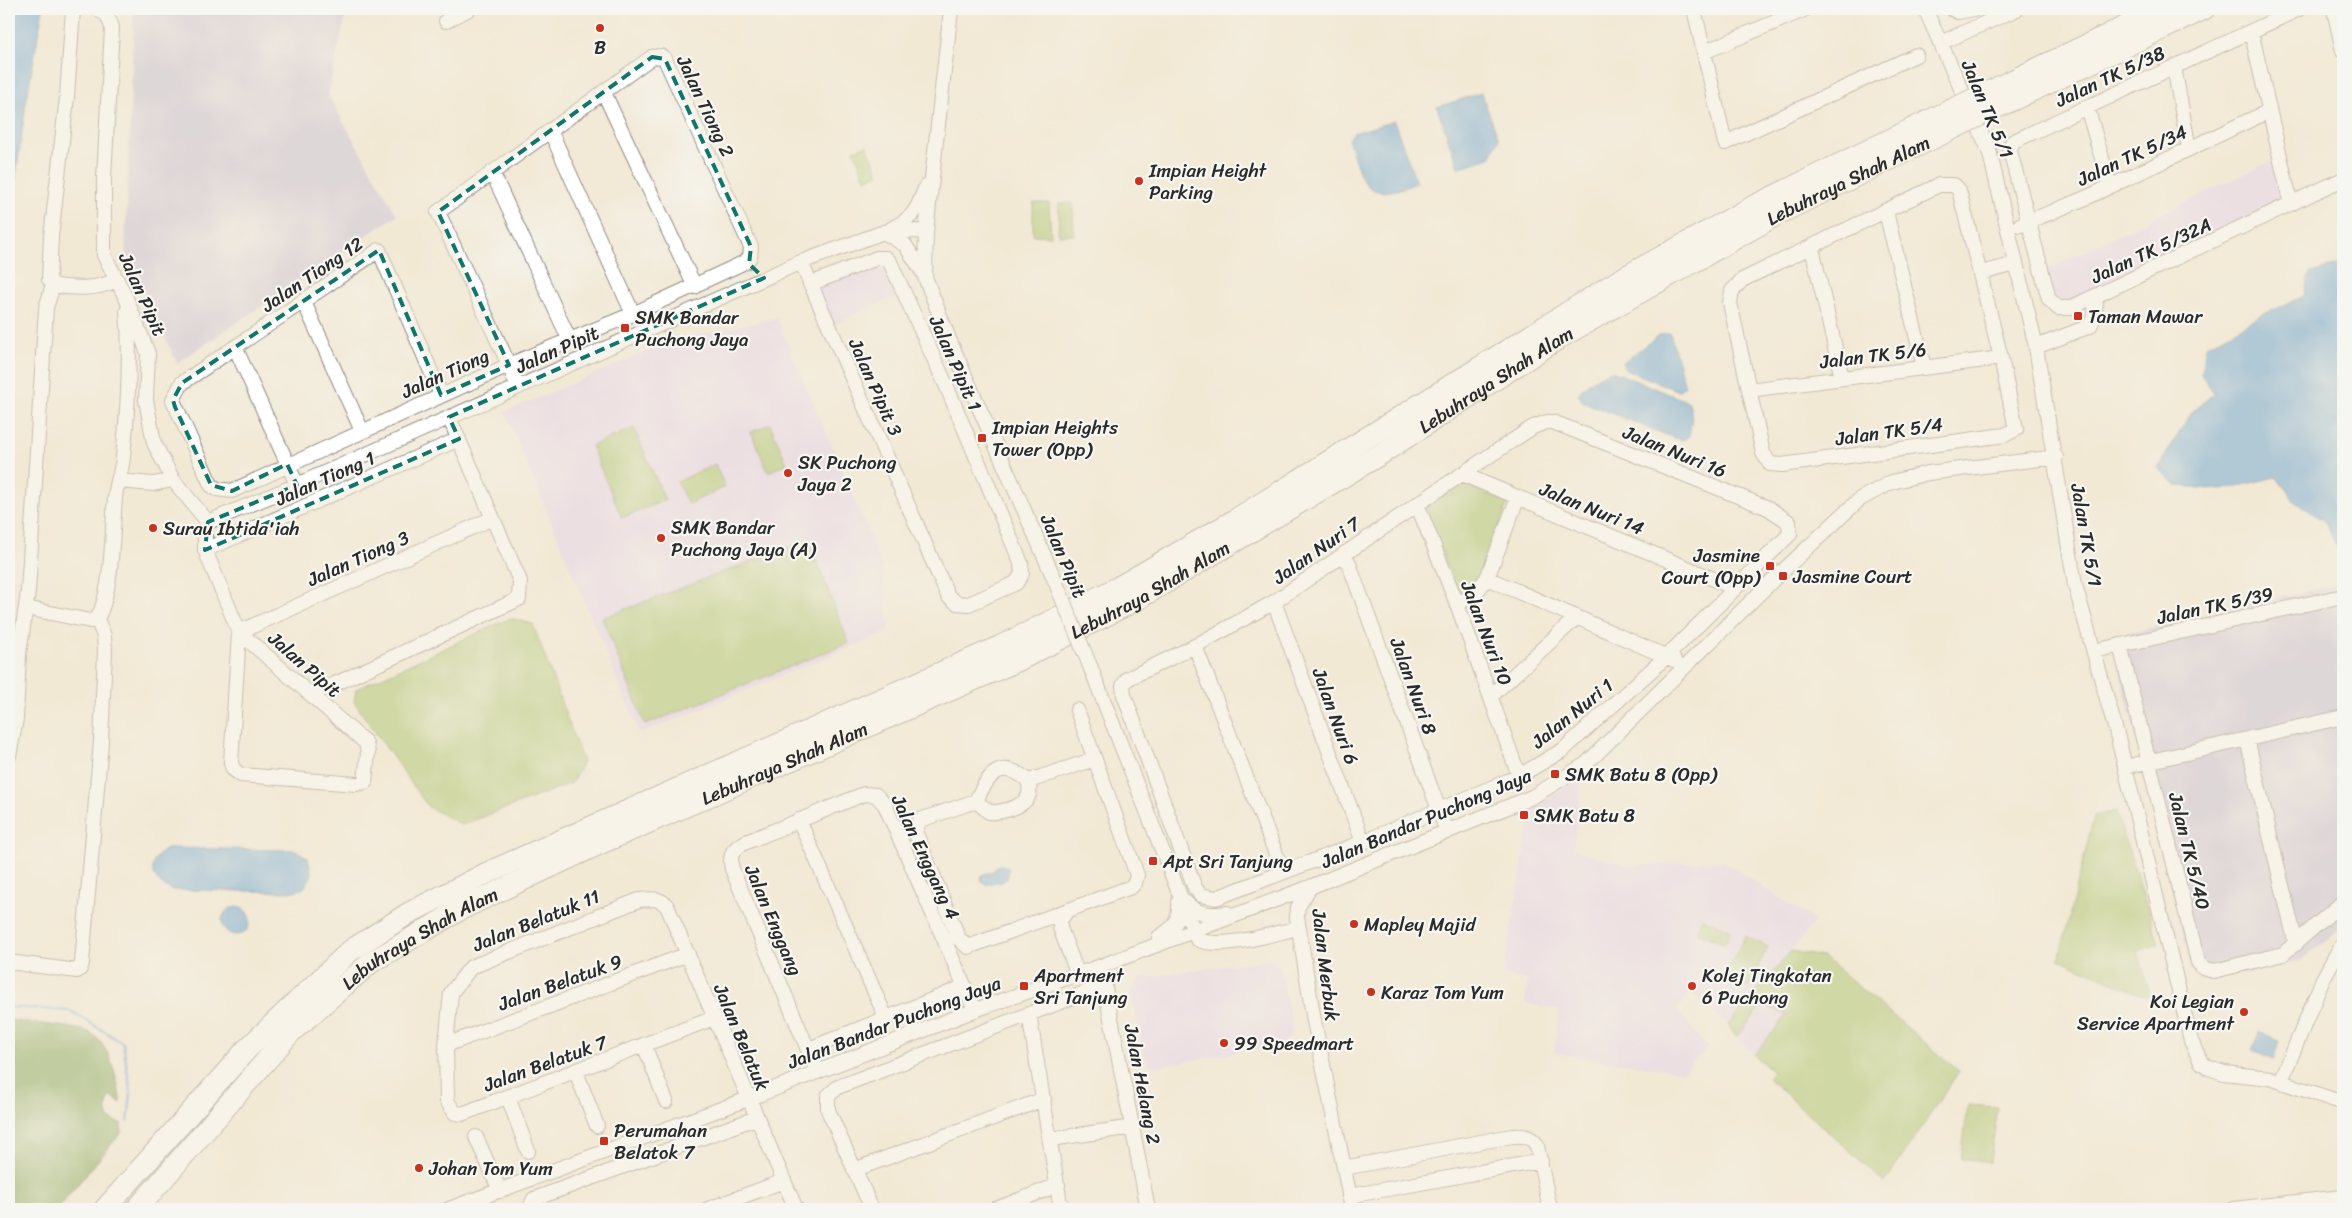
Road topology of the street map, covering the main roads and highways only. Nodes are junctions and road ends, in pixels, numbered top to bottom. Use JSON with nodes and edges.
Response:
{"nodes":[{"id":1,"x":2162,"y":9,"type":"edge"},
{"id":2,"x":2204,"y":9,"type":"edge"},
{"id":3,"x":2003,"y":95,"type":"junction"},
{"id":4,"x":1952,"y":119,"type":"junction"},
{"id":5,"x":105,"y":1209,"type":"edge"},
{"id":6,"x":137,"y":1209,"type":"edge"}],
"edges":[{"from":1,"to":3,"type":"highway","name":"Lebuhraya Shah Alam"},
{"from":2,"to":3,"type":"highway","name":"Lebuhraya Shah Alam"},
{"from":3,"to":4,"type":"highway","name":"Lebuhraya Shah Alam","bridge":true},
{"from":4,"to":5,"type":"highway","name":"Lebuhraya Shah Alam"},
{"from":4,"to":6,"type":"highway","name":"Lebuhraya Shah Alam"}]}
